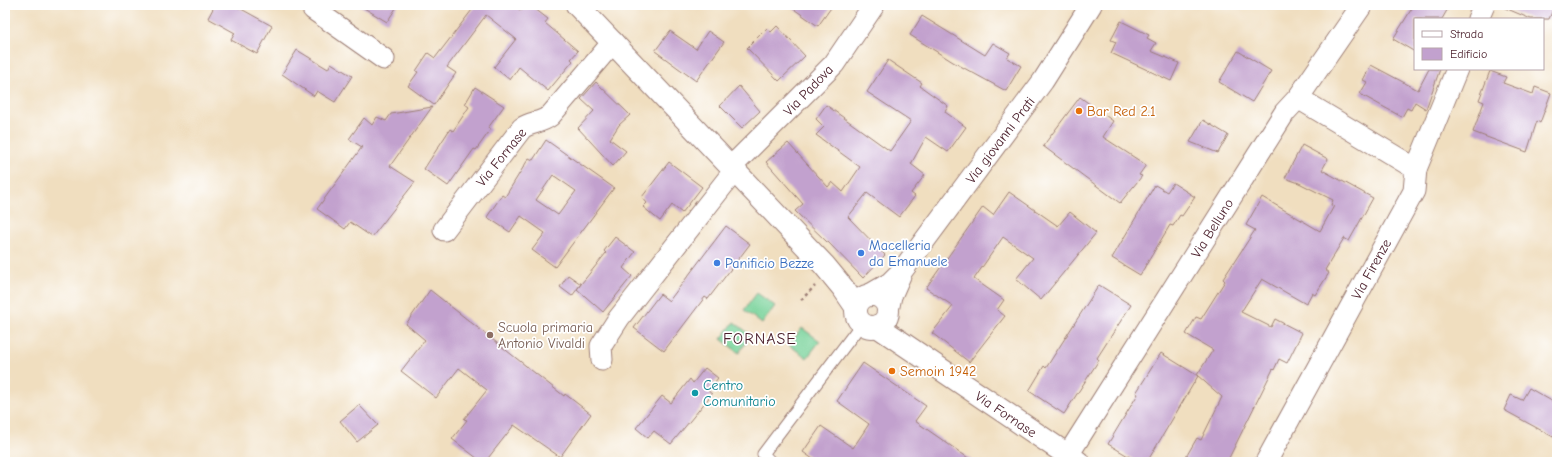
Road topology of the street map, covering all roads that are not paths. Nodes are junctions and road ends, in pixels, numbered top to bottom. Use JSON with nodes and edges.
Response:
{"nodes":[{"id":1,"x":312,"y":5,"type":"edge"},
{"id":2,"x":577,"y":5,"type":"edge"},
{"id":3,"x":874,"y":5,"type":"edge"},
{"id":4,"x":1091,"y":5,"type":"edge"},
{"id":5,"x":1362,"y":5,"type":"edge"},
{"id":6,"x":1484,"y":5,"type":"edge"},
{"id":7,"x":1478,"y":18,"type":"edge"},
{"id":8,"x":613,"y":42,"type":"junction"},
{"id":9,"x":384,"y":59,"type":"dead end"},
{"id":10,"x":1457,"y":70,"type":"edge"},
{"id":11,"x":1298,"y":98,"type":"junction"},
{"id":12,"x":734,"y":169,"type":"junction"},
{"id":13,"x":1416,"y":169,"type":"junction"},
{"id":14,"x":444,"y":230,"type":"dead end"},
{"id":15,"x":873,"y":310,"type":"junction"},
{"id":16,"x":602,"y":360,"type":"dead end"},
{"id":17,"x":1073,"y":459,"type":"edge"},
{"id":18,"x":771,"y":462,"type":"edge"},
{"id":19,"x":1266,"y":462,"type":"edge"}],
"edges":[{"from":1,"to":9,"type":"street"},
{"from":2,"to":8,"type":"street","name":"Via Fornase"},
{"from":3,"to":12,"type":"street","name":"Via Padova"},
{"from":4,"to":15,"type":"street","name":"Via giovanni Prati"},
{"from":5,"to":11,"type":"street","name":"Via Belluno"},
{"from":6,"to":7,"type":"street"},
{"from":8,"to":12,"type":"street","name":"Via Fornase"},
{"from":8,"to":14,"type":"street","name":"Via Fornase"},
{"from":10,"to":13,"type":"street","name":"Via Firenze"},
{"from":11,"to":13,"type":"street"},
{"from":11,"to":17,"type":"street","name":"Via Belluno"},
{"from":12,"to":15,"type":"street","name":"Via Fornase"},
{"from":12,"to":16,"type":"street"},
{"from":13,"to":19,"type":"street","name":"Via Firenze"},
{"from":15,"to":17,"type":"street","name":"Via Fornase"},
{"from":15,"to":18,"type":"lane"}]}
